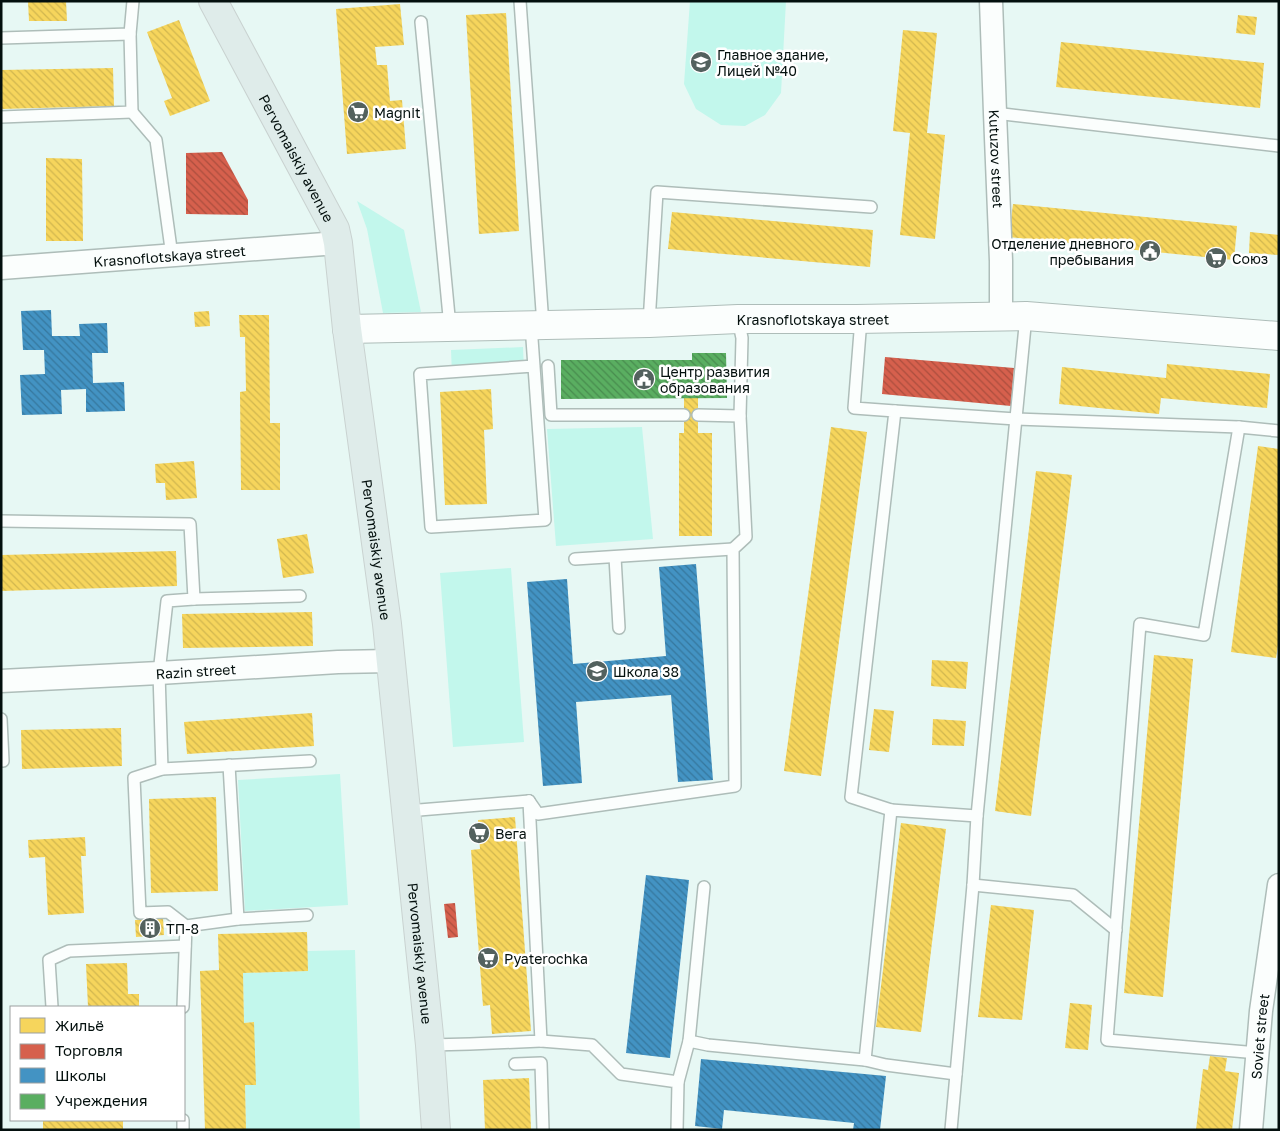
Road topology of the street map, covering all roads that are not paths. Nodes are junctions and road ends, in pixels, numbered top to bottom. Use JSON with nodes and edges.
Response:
{"nodes":[{"id":1,"x":133,"y":1,"type":"edge"},
{"id":2,"x":213,"y":1,"type":"edge"},
{"id":3,"x":520,"y":1,"type":"edge"},
{"id":4,"x":991,"y":1,"type":"edge"},
{"id":5,"x":421,"y":22,"type":"dead end"},
{"id":6,"x":130,"y":34,"type":"junction"},
{"id":7,"x":1,"y":38,"type":"edge"},
{"id":8,"x":132,"y":112,"type":"junction"},
{"id":9,"x":995,"y":113,"type":"junction"},
{"id":10,"x":1,"y":117,"type":"edge"},
{"id":11,"x":1279,"y":146,"type":"edge"},
{"id":12,"x":871,"y":207,"type":"dead end"},
{"id":13,"x":338,"y":243,"type":"junction"},
{"id":14,"x":172,"y":256,"type":"junction"},
{"id":15,"x":1,"y":268,"type":"edge"},
{"id":16,"x":1014,"y":316,"type":"junction"},
{"id":17,"x":738,"y":319,"type":"junction"},
{"id":18,"x":861,"y":319,"type":"junction"},
{"id":19,"x":649,"y":323,"type":"junction"},
{"id":20,"x":537,"y":325,"type":"junction"},
{"id":21,"x":450,"y":327,"type":"junction"},
{"id":22,"x":347,"y":328,"type":"junction"},
{"id":23,"x":1279,"y":336,"type":"edge"},
{"id":24,"x":534,"y":366,"type":"junction"},
{"id":25,"x":548,"y":366,"type":"dead end"},
{"id":26,"x":895,"y":411,"type":"junction"},
{"id":27,"x":684,"y":415,"type":"dead end"},
{"id":28,"x":698,"y":415,"type":"dead end"},
{"id":29,"x":740,"y":416,"type":"junction"},
{"id":30,"x":1016,"y":419,"type":"junction"},
{"id":31,"x":1239,"y":427,"type":"junction"},
{"id":32,"x":1279,"y":431,"type":"edge"},
{"id":33,"x":1,"y":521,"type":"edge"},
{"id":34,"x":733,"y":549,"type":"junction"},
{"id":35,"x":615,"y":557,"type":"junction"},
{"id":36,"x":575,"y":559,"type":"dead end"},
{"id":37,"x":300,"y":596,"type":"dead end"},
{"id":38,"x":194,"y":599,"type":"junction"},
{"id":39,"x":619,"y":628,"type":"dead end"},
{"id":40,"x":390,"y":661,"type":"junction"},
{"id":41,"x":159,"y":674,"type":"junction"},
{"id":42,"x":1,"y":681,"type":"edge"},
{"id":43,"x":1,"y":719,"type":"edge"},
{"id":44,"x":3,"y":761,"type":"dead end"},
{"id":45,"x":310,"y":761,"type":"dead end"},
{"id":46,"x":229,"y":765,"type":"junction"},
{"id":47,"x":162,"y":769,"type":"junction"},
{"id":48,"x":529,"y":801,"type":"junction"},
{"id":49,"x":891,"y":810,"type":"junction"},
{"id":50,"x":407,"y":811,"type":"junction"},
{"id":51,"x":977,"y":816,"type":"junction"},
{"id":52,"x":973,"y":885,"type":"junction"},
{"id":53,"x":1279,"y":885,"type":"edge"},
{"id":54,"x":704,"y":887,"type":"dead end"},
{"id":55,"x":307,"y":915,"type":"dead end"},
{"id":56,"x":238,"y":919,"type":"junction"},
{"id":57,"x":186,"y":926,"type":"junction"},
{"id":58,"x":1116,"y":930,"type":"junction"},
{"id":59,"x":185,"y":946,"type":"junction"},
{"id":60,"x":52,"y":1006,"type":"edge"},
{"id":61,"x":183,"y":1006,"type":"edge"},
{"id":62,"x":541,"y":1040,"type":"junction"},
{"id":63,"x":689,"y":1041,"type":"junction"},
{"id":64,"x":430,"y":1045,"type":"junction"},
{"id":65,"x":1258,"y":1053,"type":"junction"},
{"id":66,"x":865,"y":1060,"type":"junction"},
{"id":67,"x":515,"y":1064,"type":"dead end"},
{"id":68,"x":956,"y":1074,"type":"junction"},
{"id":69,"x":678,"y":1082,"type":"junction"},
{"id":70,"x":436,"y":1130,"type":"edge"},
{"id":71,"x":543,"y":1130,"type":"edge"},
{"id":72,"x":676,"y":1130,"type":"edge"},
{"id":73,"x":951,"y":1130,"type":"edge"},
{"id":74,"x":1251,"y":1130,"type":"edge"}],
"edges":[{"from":1,"to":6,"type":"lane"},
{"from":2,"to":13,"type":"main road","name":"Pervomaiskiy avenue"},
{"from":3,"to":20,"type":"lane"},
{"from":4,"to":9,"type":"street","name":"Kutuzov street"},
{"from":5,"to":21,"type":"lane"},
{"from":6,"to":7,"type":"lane"},
{"from":6,"to":8,"type":"lane"},
{"from":8,"to":10,"type":"lane"},
{"from":8,"to":14,"type":"lane"},
{"from":9,"to":11,"type":"lane"},
{"from":9,"to":16,"type":"street","name":"Kutuzov street"},
{"from":12,"to":19,"type":"lane"},
{"from":13,"to":14,"type":"street","name":"Krasnoflotskaya street"},
{"from":13,"to":22,"type":"main road","name":"Pervomaiskiy avenue"},
{"from":14,"to":15,"type":"street","name":"Krasnoflotskaya street"},
{"from":16,"to":18,"type":"street","name":"Krasnoflotskaya street"},
{"from":16,"to":23,"type":"street","name":"Krasnoflotskaya street"},
{"from":16,"to":30,"type":"lane"},
{"from":17,"to":18,"type":"street","name":"Krasnoflotskaya street"},
{"from":17,"to":19,"type":"street","name":"Krasnoflotskaya street"},
{"from":17,"to":29,"type":"lane"},
{"from":18,"to":26,"type":"lane"},
{"from":19,"to":20,"type":"street","name":"Krasnoflotskaya street"},
{"from":20,"to":21,"type":"street","name":"Krasnoflotskaya street"},
{"from":20,"to":24,"type":"lane"},
{"from":21,"to":22,"type":"street","name":"Krasnoflotskaya street"},
{"from":22,"to":40,"type":"main road","name":"Pervomaiskiy avenue"},
{"from":24,"to":24,"type":"lane"},
{"from":25,"to":27,"type":"lane"},
{"from":26,"to":30,"type":"lane"},
{"from":26,"to":49,"type":"lane"},
{"from":28,"to":29,"type":"lane"},
{"from":29,"to":34,"type":"lane"},
{"from":30,"to":31,"type":"lane"},
{"from":30,"to":51,"type":"lane"},
{"from":31,"to":32,"type":"lane"},
{"from":31,"to":58,"type":"lane"},
{"from":33,"to":38,"type":"lane"},
{"from":34,"to":35,"type":"lane"},
{"from":34,"to":48,"type":"lane"},
{"from":35,"to":36,"type":"lane"},
{"from":35,"to":39,"type":"lane"},
{"from":37,"to":38,"type":"lane"},
{"from":38,"to":41,"type":"lane"},
{"from":40,"to":41,"type":"street","name":"Razin street"},
{"from":40,"to":50,"type":"main road","name":"Pervomaiskiy avenue"},
{"from":41,"to":42,"type":"street","name":"Razin street"},
{"from":41,"to":47,"type":"lane"},
{"from":43,"to":44,"type":"lane"},
{"from":45,"to":46,"type":"lane"},
{"from":46,"to":47,"type":"lane"},
{"from":46,"to":56,"type":"lane"},
{"from":47,"to":57,"type":"lane"},
{"from":48,"to":50,"type":"lane"},
{"from":48,"to":62,"type":"lane"},
{"from":49,"to":51,"type":"lane"},
{"from":49,"to":66,"type":"lane"},
{"from":50,"to":64,"type":"main road","name":"Pervomaiskiy avenue"},
{"from":51,"to":52,"type":"lane"},
{"from":52,"to":58,"type":"lane"},
{"from":52,"to":68,"type":"lane"},
{"from":53,"to":65,"type":"street","name":"Soviet street"},
{"from":54,"to":63,"type":"lane"},
{"from":55,"to":56,"type":"lane"},
{"from":56,"to":57,"type":"lane"},
{"from":57,"to":59,"type":"lane"},
{"from":58,"to":65,"type":"lane"},
{"from":59,"to":60,"type":"lane"},
{"from":59,"to":61,"type":"lane"},
{"from":62,"to":64,"type":"lane"},
{"from":62,"to":69,"type":"lane"},
{"from":63,"to":66,"type":"lane"},
{"from":63,"to":69,"type":"lane"},
{"from":64,"to":70,"type":"main road","name":"Pervomaiskiy avenue"},
{"from":65,"to":74,"type":"street","name":"Soviet street"},
{"from":66,"to":68,"type":"lane"},
{"from":67,"to":71,"type":"lane"},
{"from":68,"to":73,"type":"lane"},
{"from":69,"to":72,"type":"lane"}]}
